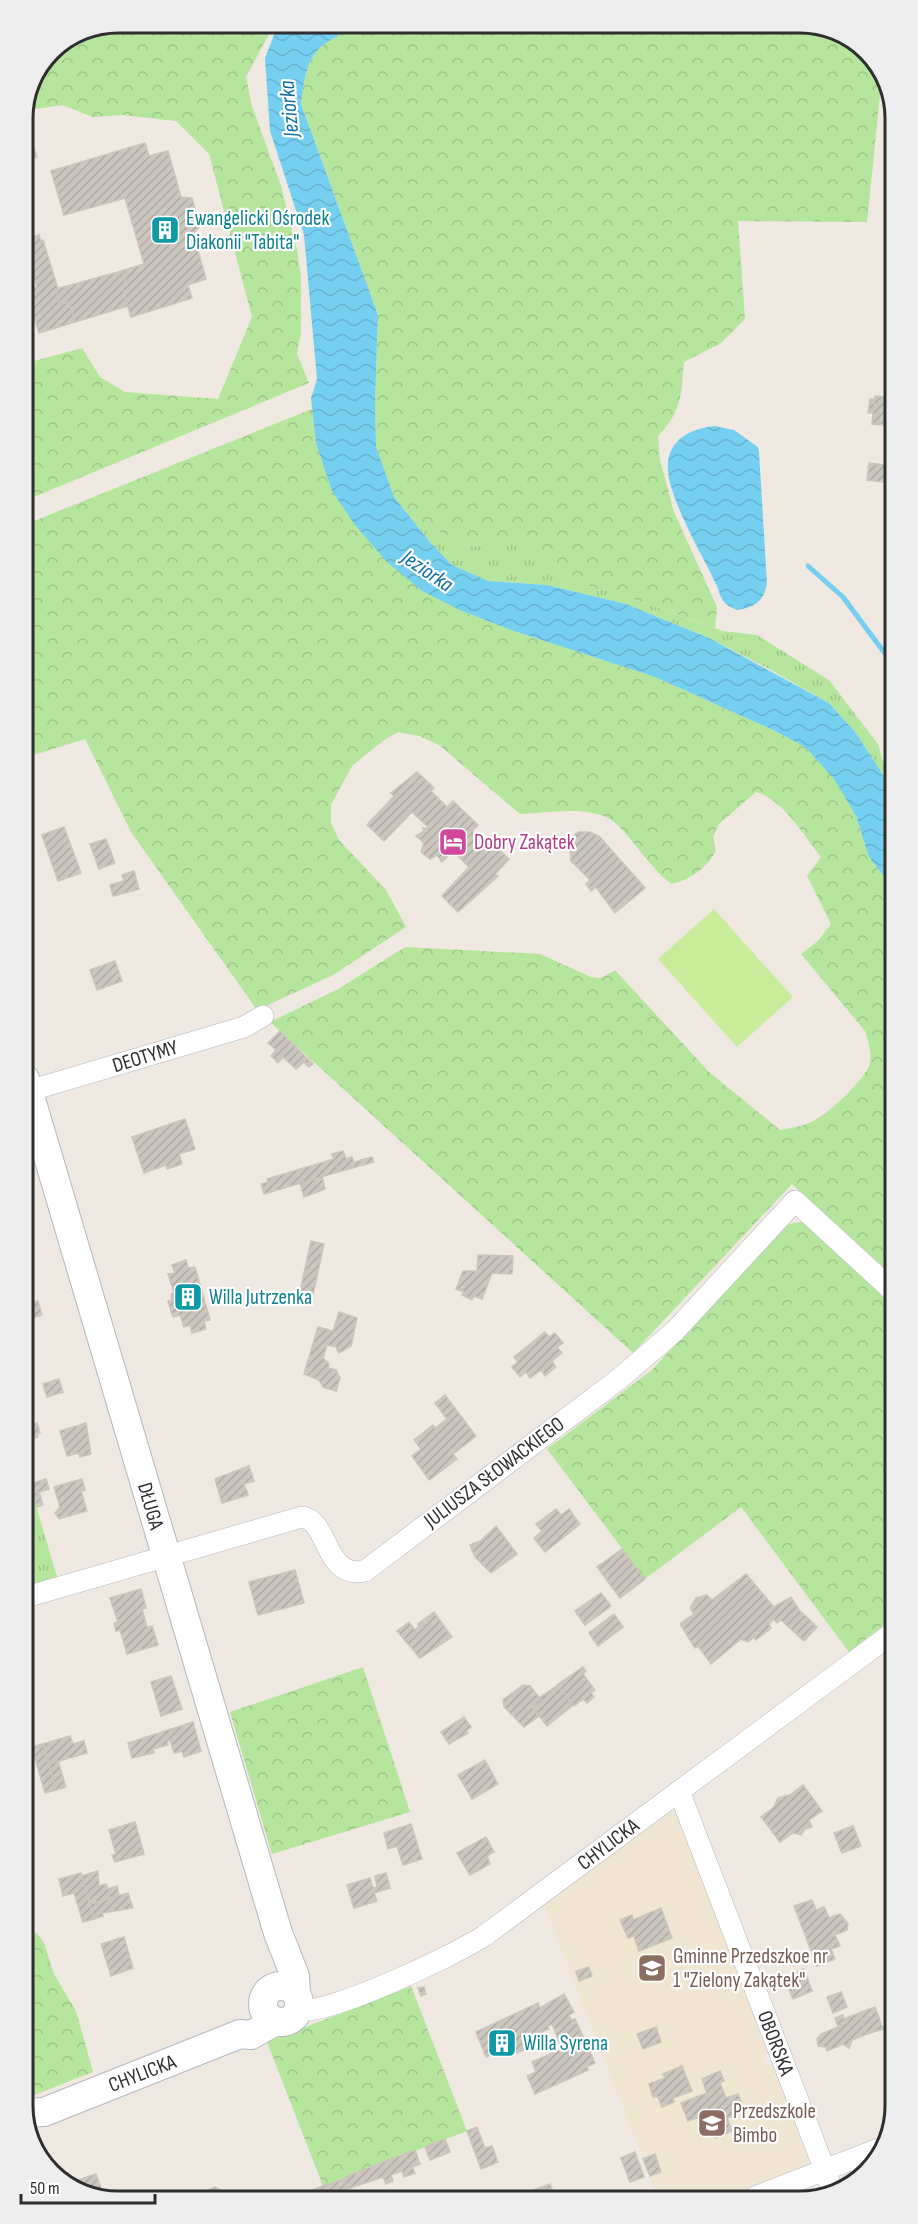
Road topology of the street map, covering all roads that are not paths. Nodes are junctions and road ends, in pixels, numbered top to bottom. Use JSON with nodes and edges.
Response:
{"nodes":[{"id":1,"x":263,"y":1016,"type":"dead end"},
{"id":2,"x":33,"y":1085,"type":"edge"},
{"id":3,"x":33,"y":1110,"type":"edge"},
{"id":4,"x":885,"y":1283,"type":"edge"},
{"id":5,"x":166,"y":1557,"type":"junction"},
{"id":6,"x":33,"y":1595,"type":"edge"},
{"id":7,"x":885,"y":1639,"type":"edge"},
{"id":8,"x":679,"y":1791,"type":"junction"},
{"id":9,"x":281,"y":2004,"type":"junction"},
{"id":10,"x":36,"y":2112,"type":"edge"},
{"id":11,"x":872,"y":2151,"type":"edge"},
{"id":12,"x":825,"y":2169,"type":"junction"},
{"id":13,"x":831,"y":2185,"type":"edge"},
{"id":14,"x":771,"y":2191,"type":"edge"}],
"edges":[{"from":1,"to":2,"type":"street","name":"DEOTYMY"},
{"from":3,"to":5,"type":"street","name":"DŁUGA"},
{"from":4,"to":5,"type":"street","name":"JULIUSZA SŁOWACKIEGO"},
{"from":5,"to":6,"type":"street","name":"JULIUSZA SŁOWACKIEGO"},
{"from":5,"to":9,"type":"street","name":"DŁUGA"},
{"from":7,"to":8,"type":"street","name":"CHYLICKA"},
{"from":8,"to":9,"type":"street","name":"CHYLICKA"},
{"from":8,"to":12,"type":"street","name":"OBORSKA"},
{"from":9,"to":10,"type":"street","name":"CHYLICKA"},
{"from":11,"to":12,"type":"street"},
{"from":12,"to":13,"type":"street","name":"OBORSKA"},
{"from":12,"to":14,"type":"street"}]}
